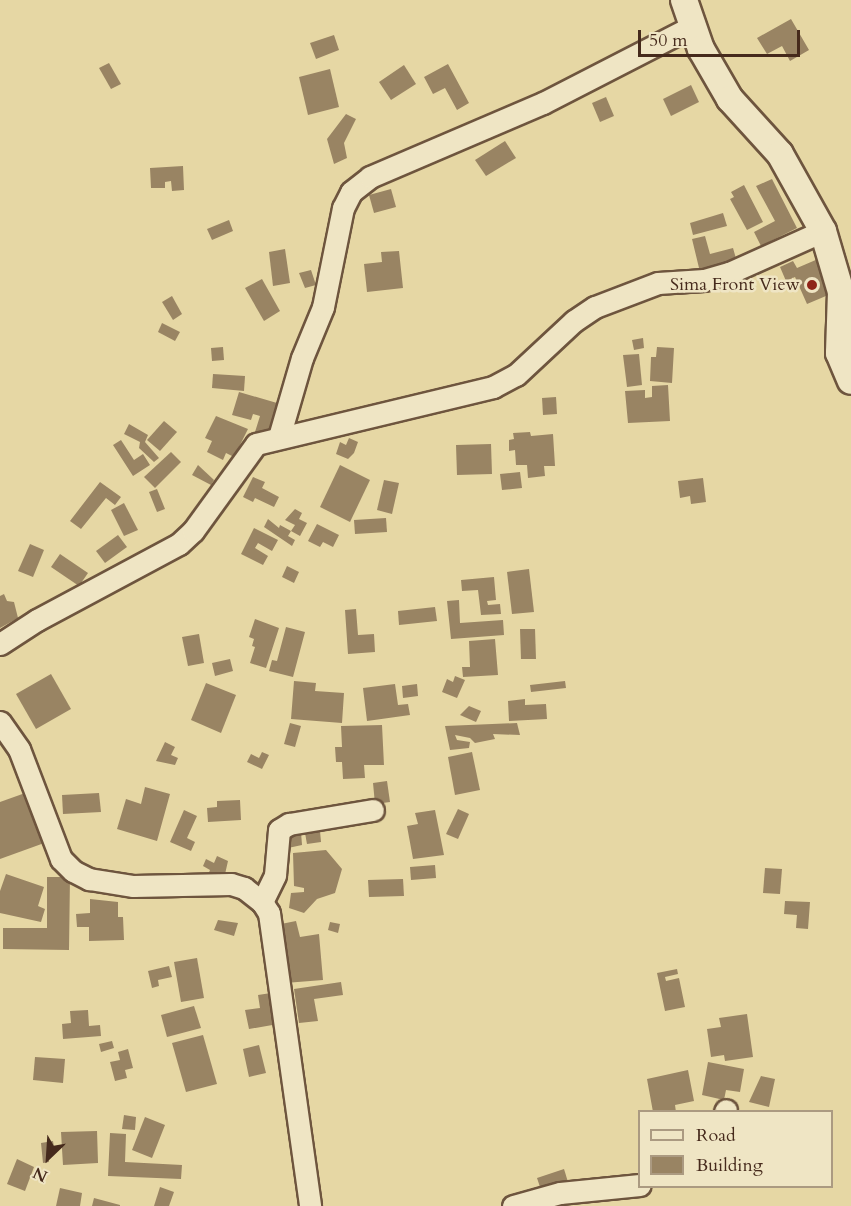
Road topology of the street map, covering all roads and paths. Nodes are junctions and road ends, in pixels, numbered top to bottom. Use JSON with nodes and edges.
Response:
{"nodes":[{"id":1,"x":684,"y":0,"type":"edge"},
{"id":2,"x":693,"y":26,"type":"junction"},
{"id":3,"x":823,"y":231,"type":"junction"},
{"id":4,"x":851,"y":381,"type":"edge"},
{"id":5,"x":279,"y":437,"type":"junction"},
{"id":6,"x":0,"y":644,"type":"edge"},
{"id":7,"x":0,"y":722,"type":"edge"},
{"id":8,"x":373,"y":810,"type":"dead end"},
{"id":9,"x":262,"y":902,"type":"junction"},
{"id":10,"x":638,"y":1185,"type":"edge"},
{"id":11,"x":310,"y":1206,"type":"edge"},
{"id":12,"x":513,"y":1206,"type":"edge"}],
"edges":[{"from":1,"to":2,"type":"street"},
{"from":2,"to":3,"type":"street"},
{"from":2,"to":5,"type":"street"},
{"from":3,"to":4,"type":"street"},
{"from":3,"to":5,"type":"street"},
{"from":5,"to":6,"type":"street"},
{"from":7,"to":9,"type":"street"},
{"from":8,"to":9,"type":"street"},
{"from":9,"to":11,"type":"street"},
{"from":10,"to":12,"type":"street"}]}
